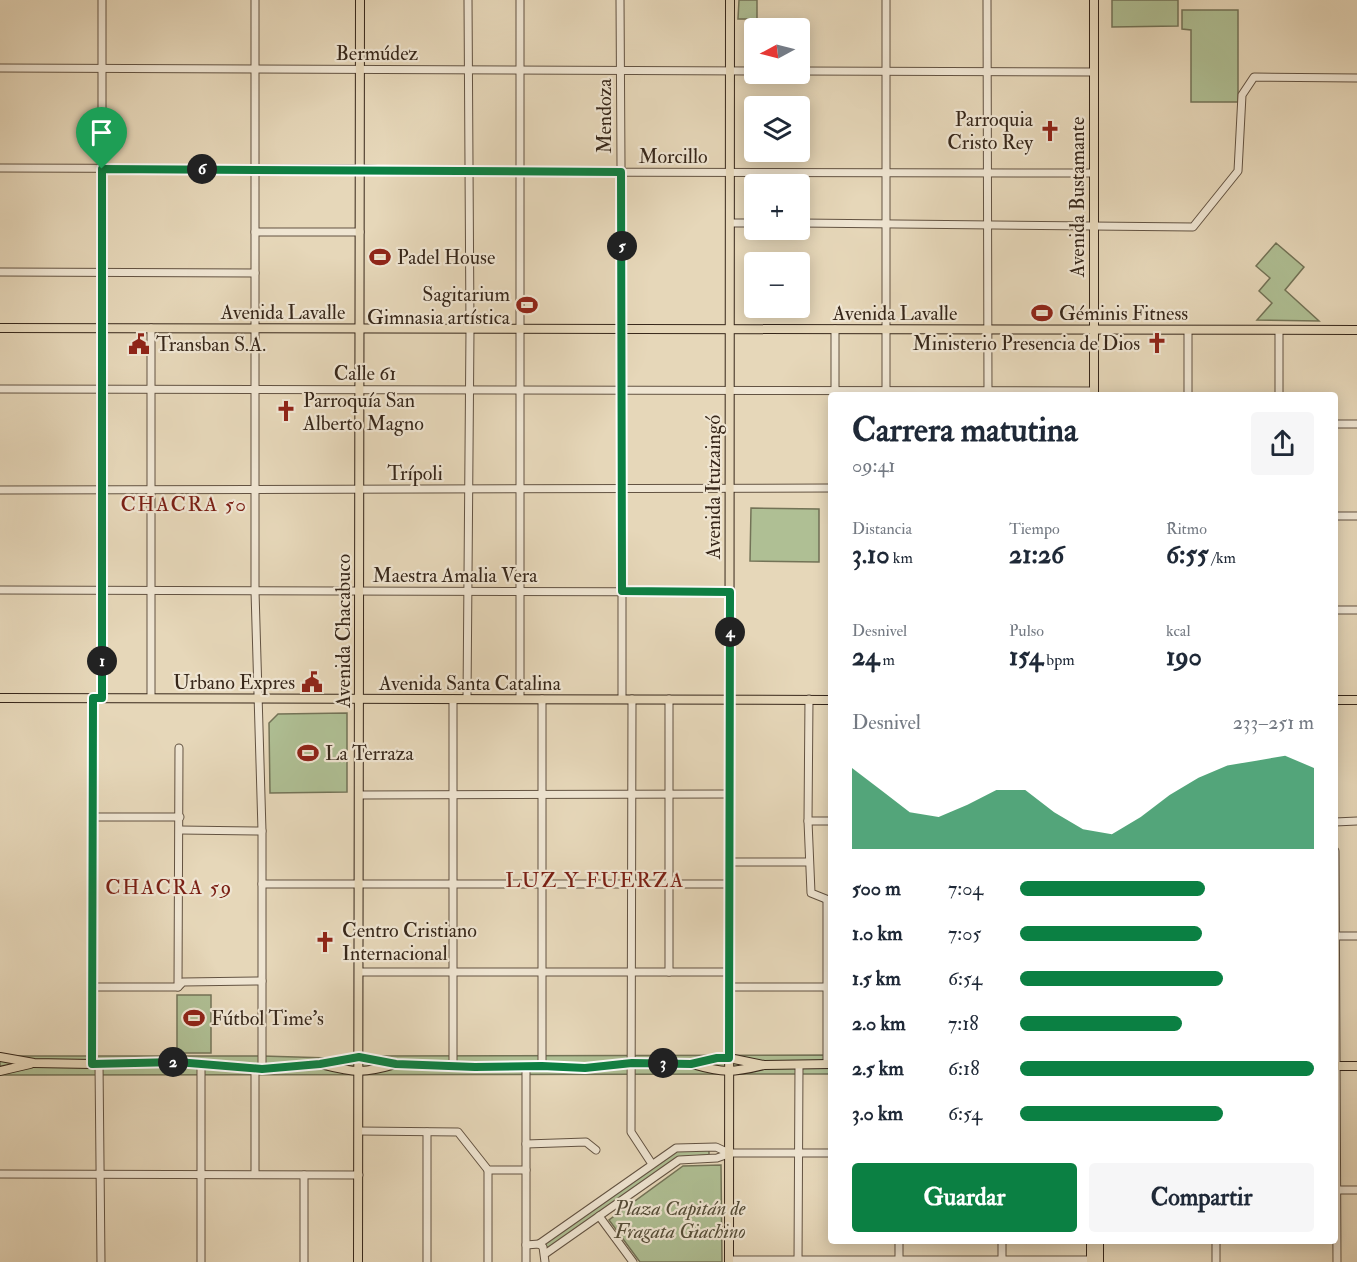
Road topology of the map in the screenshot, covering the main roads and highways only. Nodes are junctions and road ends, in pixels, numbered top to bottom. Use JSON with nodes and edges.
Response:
{"nodes":[{"id":1,"x":360,"y":0,"type":"edge"},
{"id":2,"x":730,"y":0,"type":"edge"},
{"id":3,"x":1094,"y":0,"type":"edge"},
{"id":4,"x":0,"y":328,"type":"edge"},
{"id":5,"x":360,"y":328,"type":"junction"},
{"id":6,"x":730,"y":329,"type":"junction"},
{"id":7,"x":1094,"y":330,"type":"junction"},
{"id":8,"x":1357,"y":330,"type":"edge"},
{"id":9,"x":1094,"y":392,"type":"edge"},
{"id":10,"x":0,"y":698,"type":"edge"},
{"id":11,"x":360,"y":699,"type":"junction"},
{"id":12,"x":730,"y":699,"type":"junction"},
{"id":13,"x":828,"y":700,"type":"edge"},
{"id":14,"x":1338,"y":700,"type":"edge"},
{"id":15,"x":1357,"y":700,"type":"edge"},
{"id":16,"x":0,"y":1057,"type":"edge"},
{"id":17,"x":359,"y":1057,"type":"junction"},
{"id":18,"x":729,"y":1058,"type":"junction"},
{"id":19,"x":34,"y":1063,"type":"junction"},
{"id":20,"x":320,"y":1064,"type":"junction"},
{"id":21,"x":396,"y":1064,"type":"junction"},
{"id":22,"x":691,"y":1064,"type":"junction"},
{"id":23,"x":828,"y":1064,"type":"edge"},
{"id":24,"x":764,"y":1065,"type":"junction"},
{"id":25,"x":1355,"y":1065,"type":"edge"},
{"id":26,"x":1338,"y":1066,"type":"edge"},
{"id":27,"x":0,"y":1071,"type":"edge"},
{"id":28,"x":359,"y":1072,"type":"junction"},
{"id":29,"x":729,"y":1072,"type":"junction"},
{"id":30,"x":1092,"y":1244,"type":"edge"},
{"id":31,"x":1098,"y":1244,"type":"edge"},
{"id":32,"x":729,"y":1261,"type":"edge"},
{"id":33,"x":1094,"y":1261,"type":"edge"},
{"id":34,"x":358,"y":1262,"type":"edge"}],
"edges":[{"from":1,"to":5,"type":"main road","name":"Avenida Chacabuco"},
{"from":2,"to":6,"type":"main road","name":"Avenida Ituzaingó"},
{"from":3,"to":7,"type":"main road","name":"Avenida Bustamante"},
{"from":4,"to":5,"type":"main road","name":"Avenida Lavalle"},
{"from":5,"to":6,"type":"main road","name":"Avenida Lavalle"},
{"from":5,"to":11,"type":"main road","name":"Avenida Chacabuco"},
{"from":6,"to":7,"type":"main road","name":"Avenida Lavalle"},
{"from":6,"to":12,"type":"main road","name":"Avenida Ituzaingó"},
{"from":7,"to":8,"type":"main road","name":"Avenida Lavalle"},
{"from":7,"to":9,"type":"main road","name":"Avenida Bustamante"},
{"from":10,"to":11,"type":"main road","name":"Avenida Santa Catalina"},
{"from":11,"to":12,"type":"main road","name":"Avenida Santa Catalina"},
{"from":11,"to":17,"type":"main road","name":"Avenida Chacabuco"},
{"from":12,"to":13,"type":"main road","name":"Avenida Santa Catalina"},
{"from":12,"to":18,"type":"main road","name":"Avenida Ituzaingó"},
{"from":14,"to":15,"type":"main road"},
{"from":16,"to":19,"type":"main road"},
{"from":17,"to":20,"type":"main road"},
{"from":17,"to":21,"type":"main road"},
{"from":17,"to":28,"type":"main road","name":"Avenida Chacabuco"},
{"from":18,"to":22,"type":"main road"},
{"from":18,"to":24,"type":"main road"},
{"from":18,"to":29,"type":"main road","name":"Avenida Ituzaingó"},
{"from":19,"to":20,"type":"main road"},
{"from":19,"to":27,"type":"main road"},
{"from":20,"to":28,"type":"main road"},
{"from":21,"to":22,"type":"main road"},
{"from":21,"to":28,"type":"main road"},
{"from":22,"to":29,"type":"main road"},
{"from":23,"to":24,"type":"main road"},
{"from":24,"to":29,"type":"main road"},
{"from":25,"to":26,"type":"main road"},
{"from":28,"to":34,"type":"main road","name":"Avenida Chacabuco"},
{"from":29,"to":32,"type":"main road","name":"Avenida Ituzaingó"},
{"from":30,"to":33,"type":"main road"},
{"from":31,"to":33,"type":"main road"}]}
